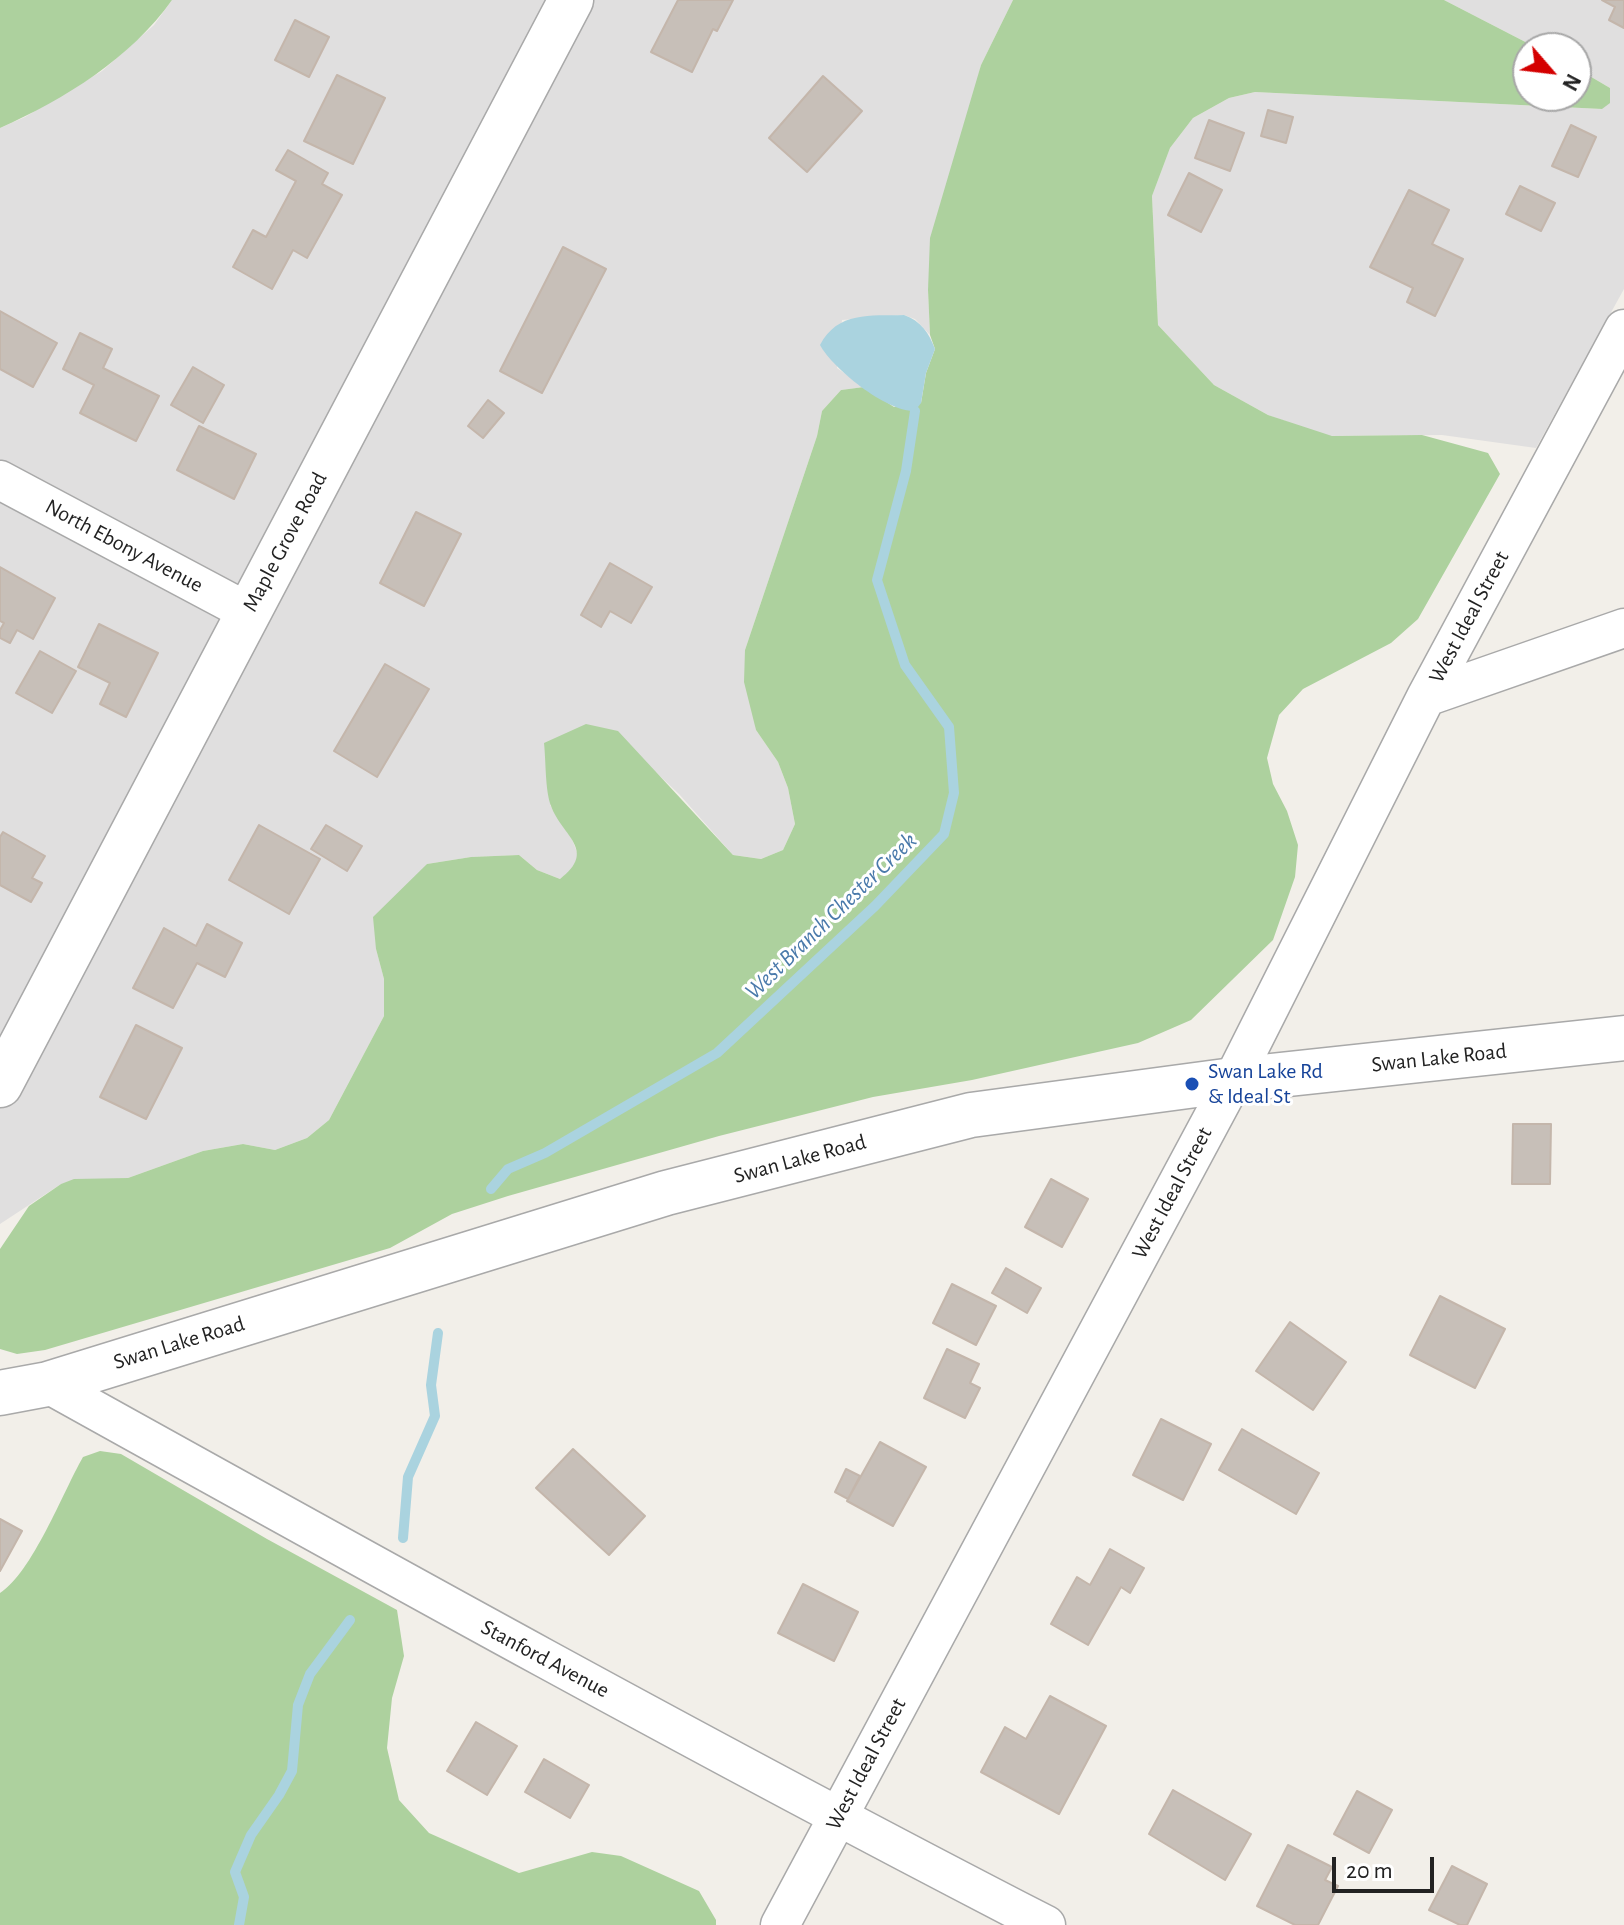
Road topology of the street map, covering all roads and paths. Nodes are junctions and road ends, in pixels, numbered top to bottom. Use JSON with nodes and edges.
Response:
{"nodes":[{"id":1,"x":571,"y":0,"type":"edge"},
{"id":2,"x":1624,"y":329,"type":"edge"},
{"id":3,"x":0,"y":480,"type":"edge"},
{"id":4,"x":248,"y":612,"type":"junction"},
{"id":5,"x":1624,"y":628,"type":"edge"},
{"id":6,"x":1426,"y":697,"type":"junction"},
{"id":7,"x":1624,"y":1038,"type":"edge"},
{"id":8,"x":3,"y":1073,"type":"edge"},
{"id":9,"x":1233,"y":1080,"type":"junction"},
{"id":10,"x":48,"y":1384,"type":"junction"},
{"id":11,"x":0,"y":1393,"type":"edge"},
{"id":12,"x":837,"y":1817,"type":"junction"},
{"id":13,"x":780,"y":1925,"type":"edge"},
{"id":14,"x":1046,"y":1925,"type":"edge"}],
"edges":[{"from":1,"to":4,"type":"street","name":"Maple Grove Road"},
{"from":2,"to":6,"type":"street","name":"West Ideal Street"},
{"from":3,"to":4,"type":"street","name":"North Ebony Avenue"},
{"from":4,"to":8,"type":"street","name":"Maple Grove Road"},
{"from":5,"to":6,"type":"street"},
{"from":6,"to":9,"type":"street","name":"West Ideal Street"},
{"from":7,"to":9,"type":"street","name":"Swan Lake Road"},
{"from":9,"to":10,"type":"street","name":"Swan Lake Road"},
{"from":9,"to":12,"type":"street","name":"West Ideal Street"},
{"from":10,"to":11,"type":"street","name":"Swan Lake Road"},
{"from":10,"to":12,"type":"street","name":"Stanford Avenue"},
{"from":12,"to":13,"type":"street","name":"West Ideal Street"},
{"from":12,"to":14,"type":"street","name":"Stanford Avenue"}]}
